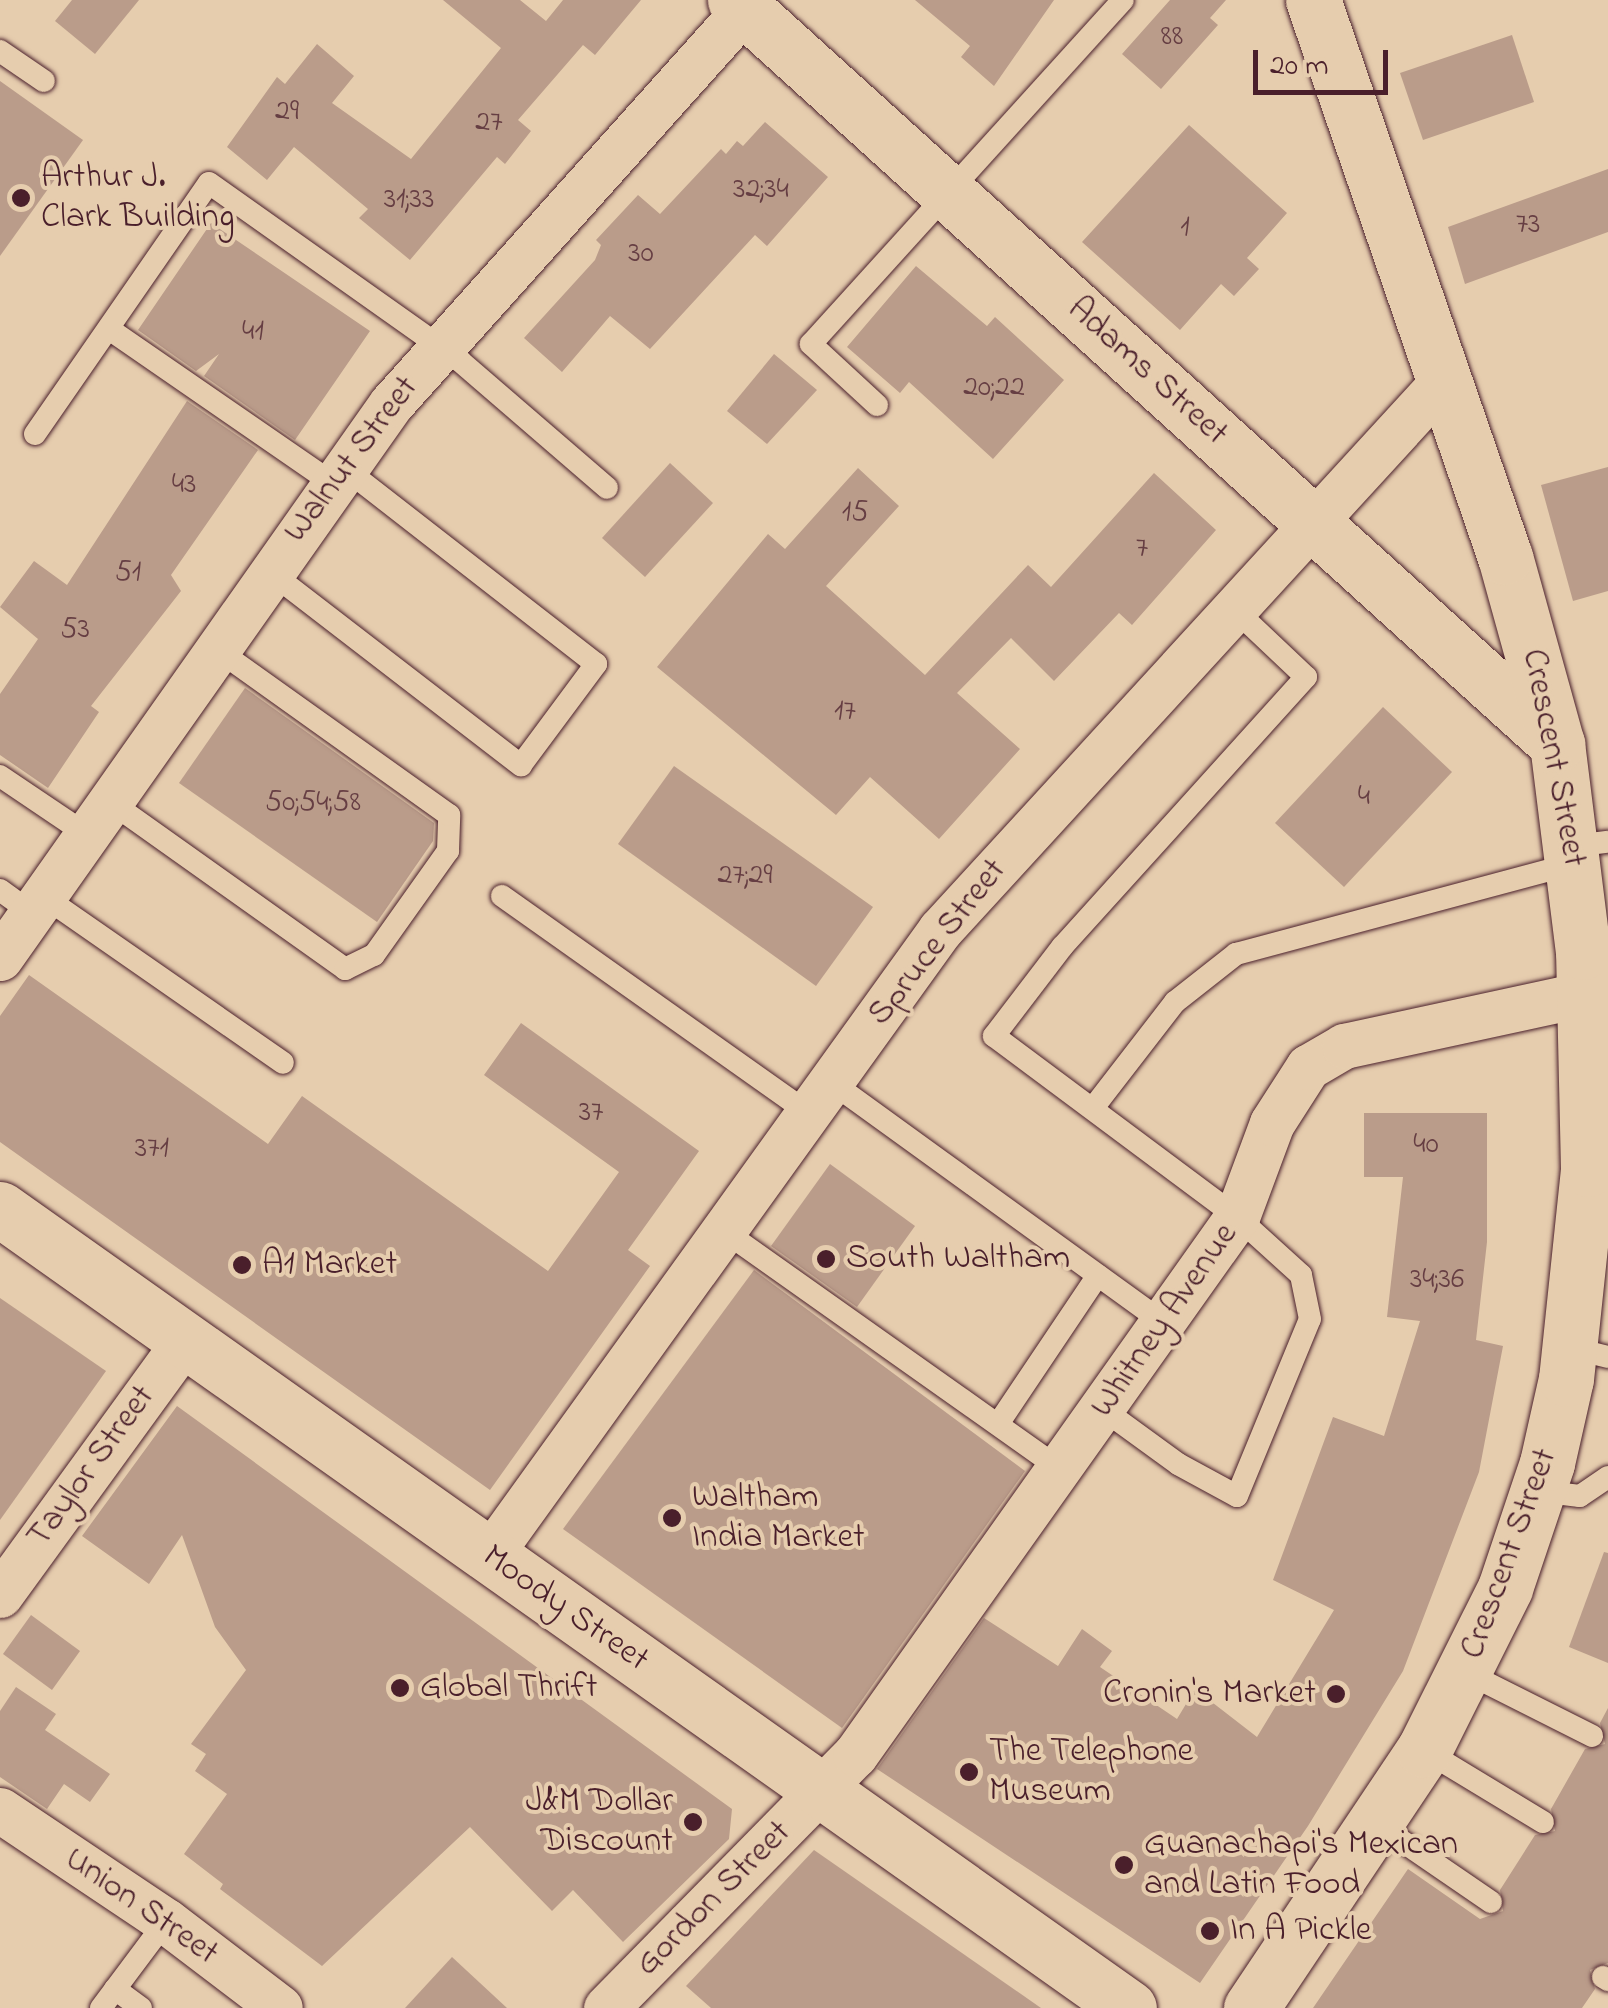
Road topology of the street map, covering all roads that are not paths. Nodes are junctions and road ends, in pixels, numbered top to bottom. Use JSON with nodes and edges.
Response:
{"nodes":[{"id":1,"x":1123,"y":0,"type":"edge"},
{"id":2,"x":1313,"y":0,"type":"edge"},
{"id":3,"x":744,"y":3,"type":"edge"},
{"id":4,"x":0,"y":50,"type":"edge"},
{"id":5,"x":44,"y":82,"type":"dead end"},
{"id":6,"x":949,"y":192,"type":"junction"},
{"id":7,"x":109,"y":328,"type":"junction"},
{"id":8,"x":439,"y":346,"type":"junction"},
{"id":9,"x":1446,"y":378,"type":"junction"},
{"id":10,"x":878,"y":405,"type":"dead end"},
{"id":11,"x":34,"y":434,"type":"dead end"},
{"id":12,"x":337,"y":475,"type":"junction"},
{"id":13,"x":606,"y":488,"type":"dead end"},
{"id":14,"x":1314,"y":523,"type":"junction"},
{"id":15,"x":270,"y":572,"type":"junction"},
{"id":16,"x":1234,"y":609,"type":"junction"},
{"id":17,"x":216,"y":649,"type":"junction"},
{"id":18,"x":1558,"y":744,"type":"junction"},
{"id":19,"x":0,"y":776,"type":"edge"},
{"id":20,"x":98,"y":818,"type":"junction"},
{"id":21,"x":1585,"y":851,"type":"edge"},
{"id":22,"x":502,"y":896,"type":"dead end"},
{"id":23,"x":25,"y":899,"type":"edge"},
{"id":24,"x":0,"y":958,"type":"edge"},
{"id":25,"x":1594,"y":1020,"type":"edge"},
{"id":26,"x":282,"y":1064,"type":"dead end"},
{"id":27,"x":820,"y":1098,"type":"junction"},
{"id":28,"x":1093,"y":1108,"type":"junction"},
{"id":29,"x":1597,"y":1184,"type":"edge"},
{"id":30,"x":0,"y":1209,"type":"edge"},
{"id":31,"x":1237,"y":1216,"type":"junction"},
{"id":32,"x":724,"y":1231,"type":"junction"},
{"id":33,"x":1098,"y":1274,"type":"junction"},
{"id":34,"x":1164,"y":1323,"type":"junction"},
{"id":35,"x":185,"y":1340,"type":"junction"},
{"id":36,"x":1590,"y":1352,"type":"edge"},
{"id":37,"x":1104,"y":1410,"type":"junction"},
{"id":38,"x":998,"y":1424,"type":"junction"},
{"id":39,"x":1062,"y":1470,"type":"junction"},
{"id":40,"x":1608,"y":1477,"type":"edge"},
{"id":41,"x":1539,"y":1491,"type":"junction"},
{"id":42,"x":490,"y":1556,"type":"junction"},
{"id":43,"x":0,"y":1595,"type":"edge"},
{"id":44,"x":1467,"y":1673,"type":"junction"},
{"id":45,"x":1592,"y":1736,"type":"dead end"},
{"id":46,"x":1424,"y":1750,"type":"junction"},
{"id":47,"x":821,"y":1790,"type":"junction"},
{"id":48,"x":0,"y":1810,"type":"edge"},
{"id":49,"x":1543,"y":1822,"type":"dead end"},
{"id":50,"x":1377,"y":1824,"type":"junction"},
{"id":51,"x":1491,"y":1902,"type":"dead end"},
{"id":52,"x":166,"y":1921,"type":"junction"},
{"id":53,"x":109,"y":1999,"type":"edge"},
{"id":54,"x":140,"y":2008,"type":"edge"},
{"id":55,"x":280,"y":2008,"type":"edge"},
{"id":56,"x":606,"y":2008,"type":"edge"},
{"id":57,"x":1129,"y":2008,"type":"edge"},
{"id":58,"x":1251,"y":2008,"type":"edge"}],
"edges":[{"from":1,"to":6,"type":"lane"},
{"from":2,"to":9,"type":"street","name":"Crescent Street"},
{"from":3,"to":6,"type":"street","name":"Adams Street"},
{"from":3,"to":8,"type":"street","name":"Walnut Street"},
{"from":4,"to":5,"type":"lane"},
{"from":6,"to":10,"type":"lane"},
{"from":6,"to":14,"type":"street","name":"Adams Street"},
{"from":7,"to":8,"type":"lane"},
{"from":7,"to":11,"type":"lane"},
{"from":7,"to":12,"type":"lane"},
{"from":8,"to":12,"type":"street","name":"Walnut Street"},
{"from":8,"to":13,"type":"lane"},
{"from":9,"to":14,"type":"street","name":"Spruce Street"},
{"from":9,"to":18,"type":"street","name":"Crescent Street"},
{"from":12,"to":15,"type":"street","name":"Walnut Street"},
{"from":12,"to":15,"type":"lane"},
{"from":14,"to":16,"type":"street","name":"Spruce Street"},
{"from":14,"to":18,"type":"street","name":"Adams Street"},
{"from":15,"to":17,"type":"street","name":"Walnut Street"},
{"from":16,"to":27,"type":"street","name":"Spruce Street"},
{"from":16,"to":28,"type":"lane"},
{"from":17,"to":20,"type":"street","name":"Walnut Street"},
{"from":17,"to":20,"type":"lane"},
{"from":18,"to":21,"type":"street","name":"Crescent Street"},
{"from":19,"to":20,"type":"lane"},
{"from":20,"to":23,"type":"street","name":"Walnut Street"},
{"from":21,"to":25,"type":"street","name":"Crescent Street"},
{"from":21,"to":28,"type":"lane"},
{"from":22,"to":27,"type":"lane"},
{"from":23,"to":24,"type":"street","name":"Walnut Street"},
{"from":23,"to":26,"type":"lane"},
{"from":25,"to":29,"type":"street","name":"Crescent Street"},
{"from":25,"to":31,"type":"street","name":"Whitney Avenue"},
{"from":27,"to":32,"type":"street","name":"Spruce Street"},
{"from":27,"to":33,"type":"lane"},
{"from":28,"to":31,"type":"lane"},
{"from":29,"to":36,"type":"street","name":"Crescent Street"},
{"from":30,"to":35,"type":"street","name":"Moody Street"},
{"from":31,"to":34,"type":"street","name":"Whitney Avenue"},
{"from":31,"to":37,"type":"lane"},
{"from":32,"to":38,"type":"lane"},
{"from":32,"to":42,"type":"street","name":"Spruce Street"},
{"from":33,"to":34,"type":"lane"},
{"from":33,"to":38,"type":"lane"},
{"from":34,"to":37,"type":"street","name":"Whitney Avenue"},
{"from":35,"to":42,"type":"street","name":"Moody Street"},
{"from":35,"to":43,"type":"street","name":"Taylor Street"},
{"from":36,"to":41,"type":"street","name":"Crescent Street"},
{"from":37,"to":39,"type":"street","name":"Whitney Avenue"},
{"from":38,"to":39,"type":"lane"},
{"from":39,"to":47,"type":"street","name":"Whitney Avenue"},
{"from":40,"to":41,"type":"lane"},
{"from":41,"to":44,"type":"street","name":"Crescent Street"},
{"from":42,"to":47,"type":"street","name":"Moody Street"},
{"from":44,"to":45,"type":"lane"},
{"from":44,"to":46,"type":"street","name":"Crescent Street"},
{"from":46,"to":49,"type":"lane"},
{"from":46,"to":50,"type":"street","name":"Crescent Street"},
{"from":47,"to":56,"type":"street","name":"Gordon Street"},
{"from":47,"to":57,"type":"street","name":"Moody Street"},
{"from":48,"to":52,"type":"street","name":"Union Street"},
{"from":50,"to":51,"type":"lane"},
{"from":50,"to":58,"type":"street","name":"Crescent Street"},
{"from":52,"to":53,"type":"lane"},
{"from":52,"to":55,"type":"street","name":"Union Street"},
{"from":53,"to":54,"type":"lane"}]}
